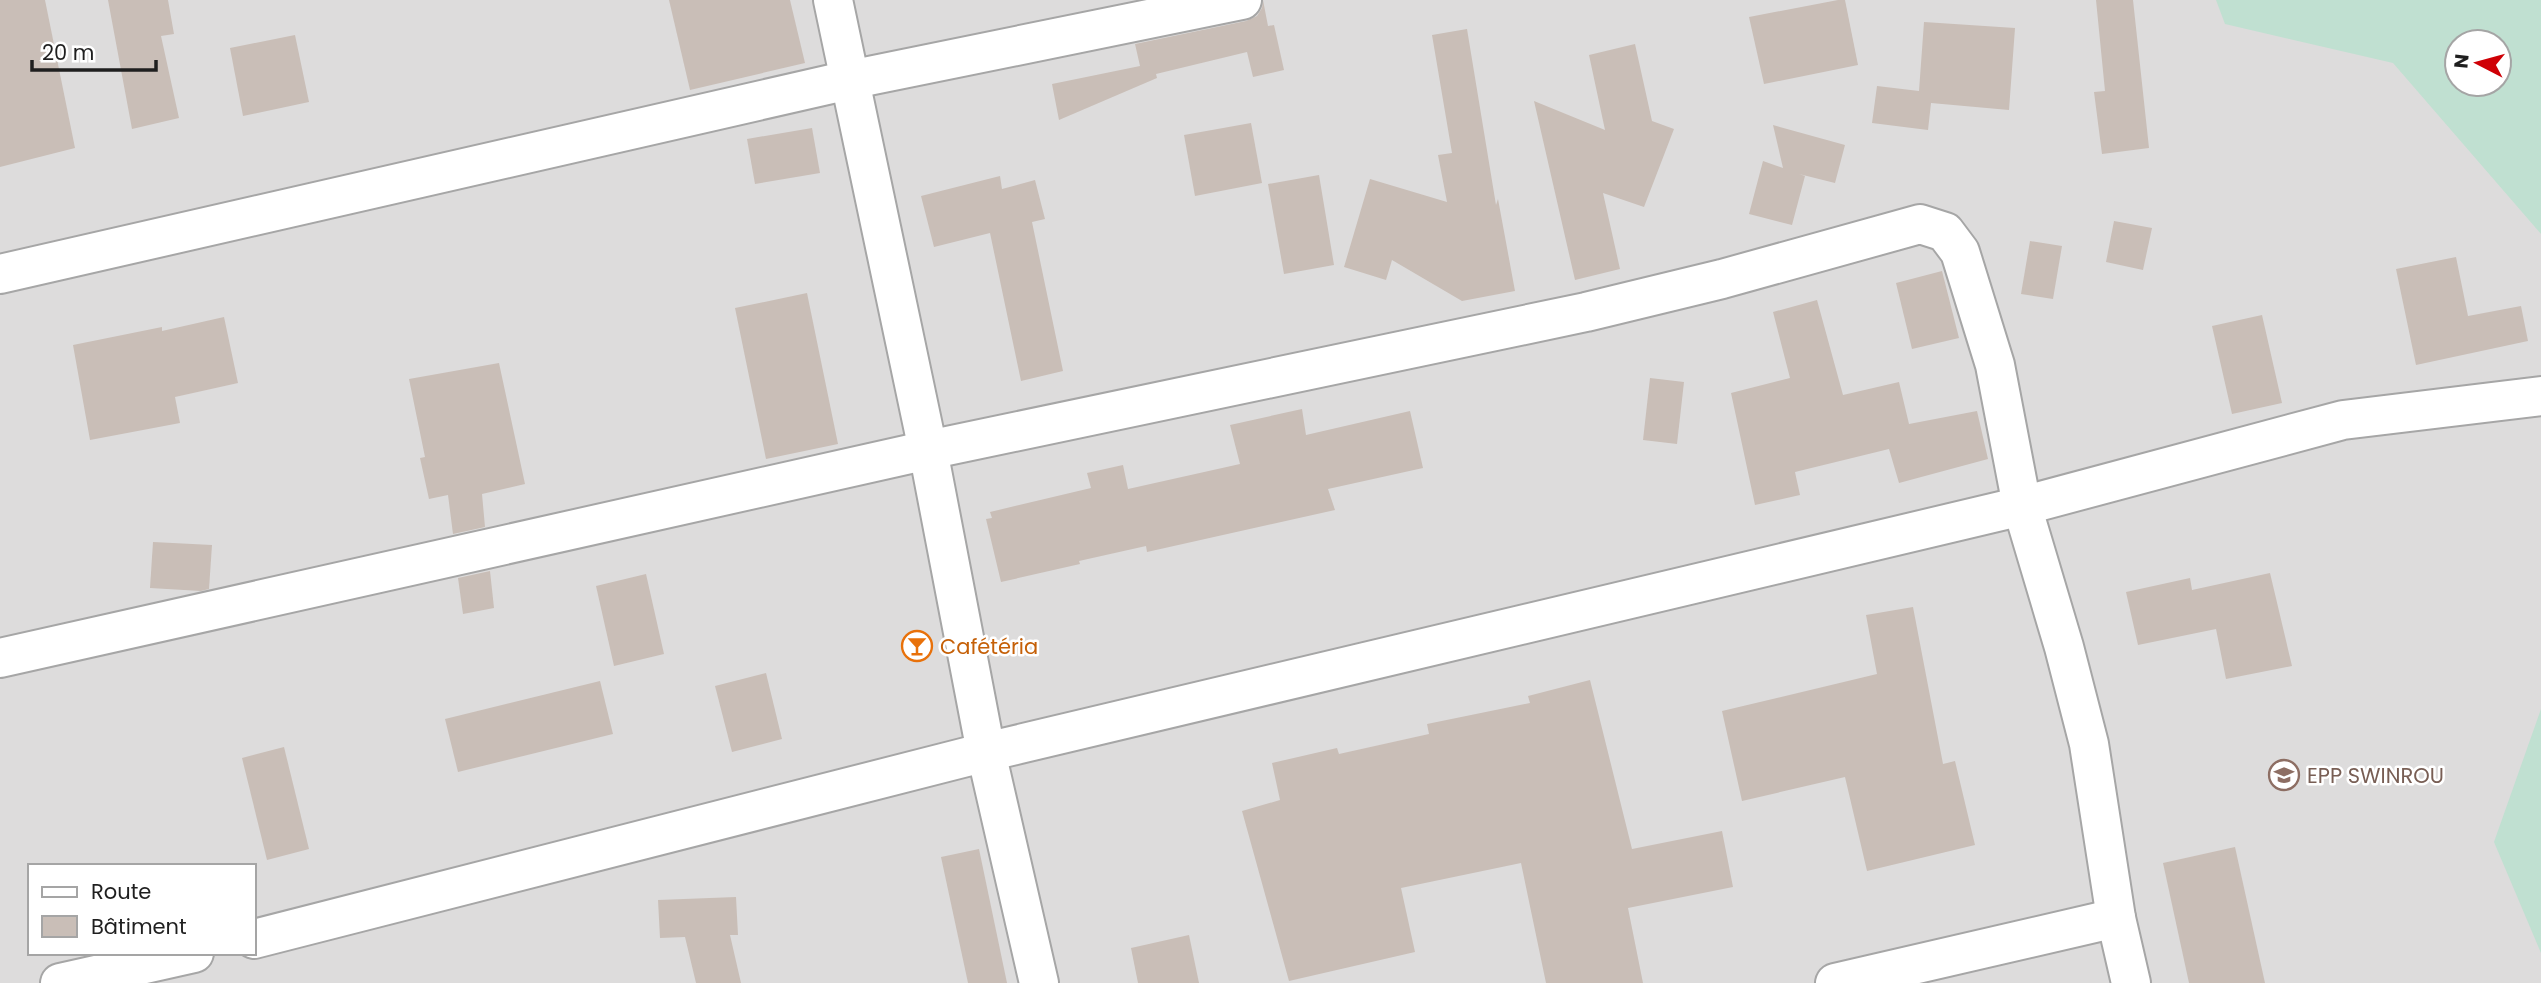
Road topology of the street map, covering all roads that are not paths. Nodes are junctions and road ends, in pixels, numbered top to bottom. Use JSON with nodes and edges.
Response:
{"nodes":[{"id":1,"x":833,"y":0,"type":"edge"},
{"id":2,"x":1242,"y":0,"type":"edge"},
{"id":3,"x":849,"y":80,"type":"junction"},
{"id":4,"x":0,"y":274,"type":"edge"},
{"id":5,"x":2541,"y":396,"type":"edge"},
{"id":6,"x":928,"y":450,"type":"junction"},
{"id":7,"x":2022,"y":506,"type":"junction"},
{"id":8,"x":0,"y":658,"type":"edge"},
{"id":9,"x":986,"y":752,"type":"junction"},
{"id":10,"x":2116,"y":918,"type":"junction"},
{"id":11,"x":256,"y":938,"type":"edge"},
{"id":12,"x":185,"y":955,"type":"edge"},
{"id":13,"x":60,"y":983,"type":"edge"},
{"id":14,"x":1039,"y":983,"type":"edge"},
{"id":15,"x":1835,"y":983,"type":"edge"},
{"id":16,"x":2131,"y":983,"type":"edge"}],
"edges":[{"from":1,"to":3,"type":"street"},
{"from":2,"to":3,"type":"street"},
{"from":3,"to":4,"type":"street"},
{"from":3,"to":6,"type":"street"},
{"from":5,"to":7,"type":"street"},
{"from":6,"to":7,"type":"street"},
{"from":6,"to":8,"type":"street"},
{"from":6,"to":9,"type":"street"},
{"from":7,"to":9,"type":"street"},
{"from":7,"to":10,"type":"street"},
{"from":9,"to":11,"type":"street"},
{"from":9,"to":14,"type":"street"},
{"from":10,"to":15,"type":"street"},
{"from":10,"to":16,"type":"street"},
{"from":12,"to":13,"type":"street"}]}
